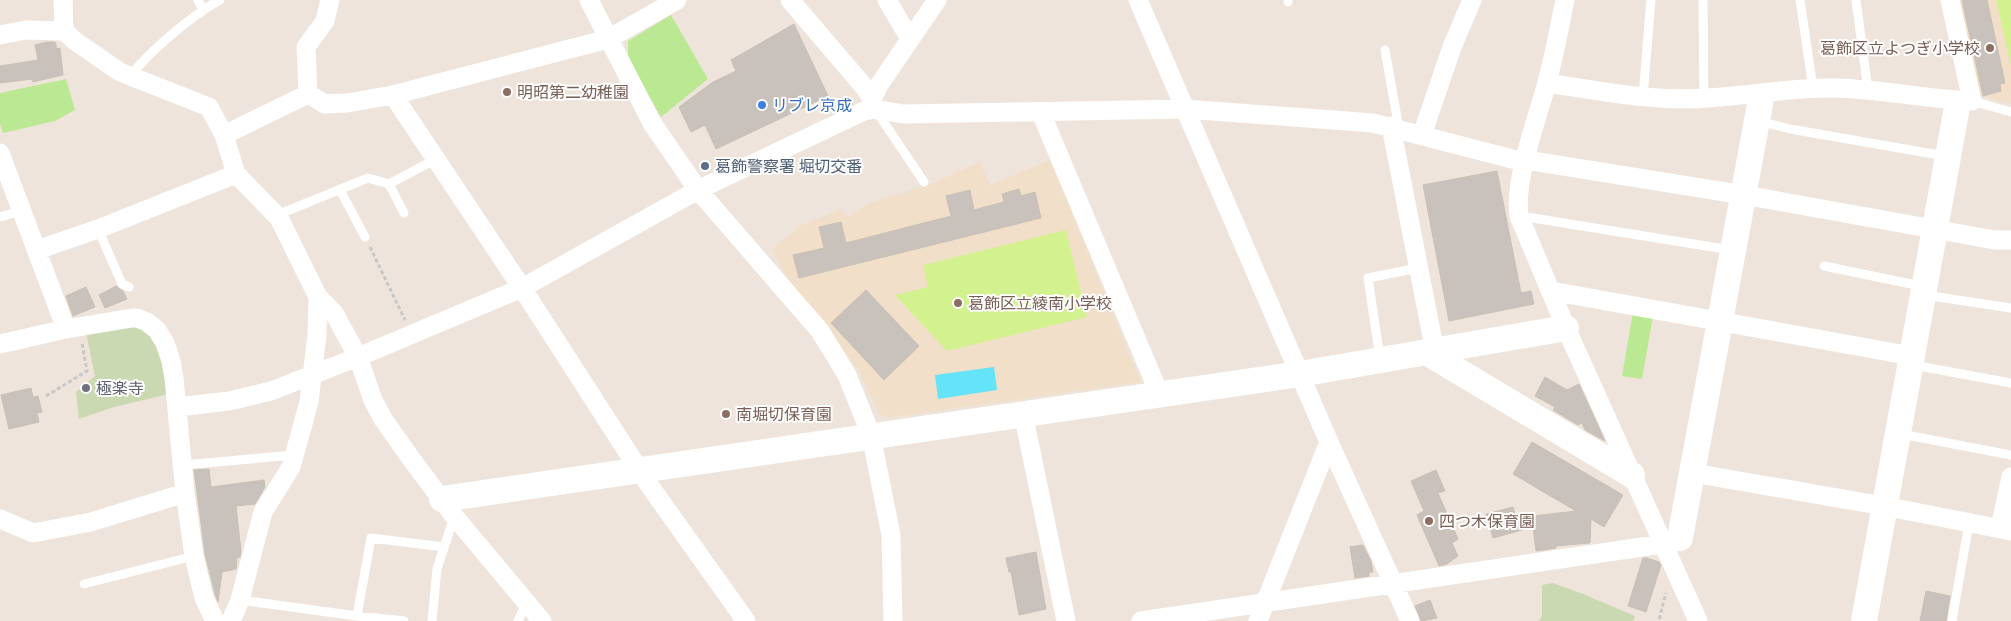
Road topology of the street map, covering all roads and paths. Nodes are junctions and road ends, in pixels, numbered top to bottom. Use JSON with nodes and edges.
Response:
{"nodes":[{"id":1,"x":63,"y":0,"type":"edge"},
{"id":2,"x":198,"y":0,"type":"edge"},
{"id":3,"x":220,"y":0,"type":"edge"},
{"id":4,"x":330,"y":0,"type":"edge"},
{"id":5,"x":589,"y":0,"type":"edge"},
{"id":6,"x":677,"y":0,"type":"edge"},
{"id":7,"x":790,"y":0,"type":"edge"},
{"id":8,"x":887,"y":0,"type":"edge"},
{"id":9,"x":937,"y":0,"type":"edge"},
{"id":10,"x":1138,"y":0,"type":"edge"},
{"id":11,"x":1472,"y":0,"type":"edge"},
{"id":12,"x":1565,"y":0,"type":"edge"},
{"id":13,"x":1651,"y":0,"type":"edge"},
{"id":14,"x":1703,"y":0,"type":"edge"},
{"id":15,"x":1800,"y":0,"type":"edge"},
{"id":16,"x":1856,"y":0,"type":"edge"},
{"id":17,"x":1950,"y":0,"type":"edge"},
{"id":18,"x":203,"y":9,"type":"junction"},
{"id":19,"x":64,"y":31,"type":"junction"},
{"id":20,"x":0,"y":35,"type":"edge"},
{"id":21,"x":910,"y":38,"type":"junction"},
{"id":22,"x":608,"y":40,"type":"junction"},
{"id":23,"x":1385,"y":50,"type":"dead end"},
{"id":24,"x":130,"y":76,"type":"junction"},
{"id":25,"x":1547,"y":83,"type":"junction"},
{"id":26,"x":1813,"y":88,"type":"junction"},
{"id":27,"x":1868,"y":90,"type":"junction"},
{"id":28,"x":308,"y":94,"type":"junction"},
{"id":29,"x":393,"y":95,"type":"junction"},
{"id":30,"x":1643,"y":96,"type":"junction"},
{"id":31,"x":1704,"y":99,"type":"junction"},
{"id":32,"x":1962,"y":103,"type":"junction"},
{"id":33,"x":873,"y":104,"type":"junction"},
{"id":34,"x":1760,"y":104,"type":"junction"},
{"id":35,"x":1185,"y":109,"type":"junction"},
{"id":36,"x":2011,"y":112,"type":"edge"},
{"id":37,"x":1041,"y":113,"type":"junction"},
{"id":38,"x":1395,"y":127,"type":"junction"},
{"id":39,"x":224,"y":135,"type":"junction"},
{"id":40,"x":1422,"y":135,"type":"junction"},
{"id":41,"x":0,"y":153,"type":"edge"},
{"id":42,"x":1948,"y":156,"type":"junction"},
{"id":43,"x":436,"y":159,"type":"junction"},
{"id":44,"x":1526,"y":160,"type":"junction"},
{"id":45,"x":236,"y":174,"type":"junction"},
{"id":46,"x":924,"y":182,"type":"dead end"},
{"id":47,"x":389,"y":184,"type":"junction"},
{"id":48,"x":340,"y":190,"type":"junction"},
{"id":49,"x":698,"y":190,"type":"junction"},
{"id":50,"x":1744,"y":195,"type":"junction"},
{"id":51,"x":21,"y":211,"type":"junction"},
{"id":52,"x":404,"y":213,"type":"dead end"},
{"id":53,"x":277,"y":215,"type":"junction"},
{"id":54,"x":1519,"y":216,"type":"junction"},
{"id":55,"x":0,"y":217,"type":"edge"},
{"id":56,"x":98,"y":229,"type":"junction"},
{"id":57,"x":1934,"y":229,"type":"junction"},
{"id":58,"x":365,"y":237,"type":"joint"},
{"id":59,"x":2011,"y":240,"type":"edge"},
{"id":60,"x":37,"y":250,"type":"junction"},
{"id":61,"x":1734,"y":250,"type":"junction"},
{"id":62,"x":1824,"y":266,"type":"dead end"},
{"id":63,"x":1418,"y":268,"type":"junction"},
{"id":64,"x":129,"y":286,"type":"dead end"},
{"id":65,"x":522,"y":288,"type":"junction"},
{"id":66,"x":1924,"y":290,"type":"junction"},
{"id":67,"x":1551,"y":291,"type":"junction"},
{"id":68,"x":318,"y":298,"type":"junction"},
{"id":69,"x":2011,"y":308,"type":"edge"},
{"id":70,"x":1721,"y":320,"type":"junction"},
{"id":71,"x":72,"y":328,"type":"junction"},
{"id":72,"x":1566,"y":328,"type":"junction"},
{"id":73,"x":412,"y":335,"type":"junction"},
{"id":74,"x":0,"y":344,"type":"edge"},
{"id":75,"x":1432,"y":352,"type":"junction"},
{"id":76,"x":358,"y":357,"type":"junction"},
{"id":77,"x":1911,"y":360,"type":"junction"},
{"id":78,"x":1380,"y":361,"type":"junction"},
{"id":79,"x":313,"y":374,"type":"junction"},
{"id":80,"x":1300,"y":374,"type":"junction"},
{"id":81,"x":2011,"y":383,"type":"edge"},
{"id":82,"x":1159,"y":394,"type":"junction"},
{"id":83,"x":46,"y":396,"type":"dead end"},
{"id":84,"x":177,"y":407,"type":"junction"},
{"id":85,"x":1023,"y":413,"type":"junction"},
{"id":86,"x":1898,"y":434,"type":"junction"},
{"id":87,"x":871,"y":435,"type":"junction"},
{"id":88,"x":1329,"y":442,"type":"junction"},
{"id":89,"x":294,"y":455,"type":"junction"},
{"id":90,"x":2011,"y":455,"type":"edge"},
{"id":91,"x":183,"y":465,"type":"junction"},
{"id":92,"x":639,"y":470,"type":"junction"},
{"id":93,"x":1693,"y":473,"type":"junction"},
{"id":94,"x":1632,"y":475,"type":"junction"},
{"id":95,"x":2011,"y":477,"type":"edge"},
{"id":96,"x":185,"y":493,"type":"junction"},
{"id":97,"x":1884,"y":506,"type":"junction"},
{"id":98,"x":448,"y":507,"type":"junction"},
{"id":99,"x":0,"y":519,"type":"edge"},
{"id":100,"x":1969,"y":523,"type":"junction"},
{"id":101,"x":2006,"y":530,"type":"edge"},
{"id":102,"x":1672,"y":541,"type":"junction"},
{"id":103,"x":444,"y":547,"type":"junction"},
{"id":104,"x":194,"y":556,"type":"junction"},
{"id":105,"x":1394,"y":583,"type":"junction"},
{"id":106,"x":84,"y":584,"type":"dead end"},
{"id":107,"x":1668,"y":586,"type":"dead end"},
{"id":108,"x":240,"y":600,"type":"junction"},
{"id":109,"x":526,"y":604,"type":"junction"},
{"id":110,"x":1261,"y":612,"type":"edge"},
{"id":111,"x":357,"y":616,"type":"junction"},
{"id":112,"x":1659,"y":619,"type":"dead end"},
{"id":113,"x":215,"y":621,"type":"edge"},
{"id":114,"x":231,"y":621,"type":"edge"},
{"id":115,"x":404,"y":621,"type":"edge"},
{"id":116,"x":432,"y":621,"type":"edge"},
{"id":117,"x":518,"y":621,"type":"edge"},
{"id":118,"x":542,"y":621,"type":"edge"},
{"id":119,"x":746,"y":621,"type":"edge"},
{"id":120,"x":893,"y":621,"type":"edge"},
{"id":121,"x":1066,"y":621,"type":"edge"},
{"id":122,"x":1141,"y":621,"type":"edge"},
{"id":123,"x":1410,"y":621,"type":"edge"},
{"id":124,"x":1698,"y":621,"type":"edge"},
{"id":125,"x":1864,"y":621,"type":"edge"},
{"id":126,"x":1952,"y":621,"type":"edge"}],
"edges":[{"from":1,"to":19,"type":"street"},
{"from":2,"to":18,"type":"lane"},
{"from":3,"to":18,"type":"lane"},
{"from":4,"to":28,"type":"street"},
{"from":5,"to":22,"type":"street"},
{"from":6,"to":22,"type":"street"},
{"from":7,"to":33,"type":"street"},
{"from":8,"to":21,"type":"street"},
{"from":9,"to":21,"type":"street"},
{"from":10,"to":35,"type":"street"},
{"from":11,"to":40,"type":"street"},
{"from":12,"to":25,"type":"street"},
{"from":13,"to":30,"type":"lane"},
{"from":14,"to":31,"type":"lane"},
{"from":15,"to":26,"type":"lane"},
{"from":16,"to":27,"type":"lane"},
{"from":17,"to":32,"type":"street"},
{"from":18,"to":24,"type":"lane"},
{"from":19,"to":20,"type":"street"},
{"from":19,"to":24,"type":"street"},
{"from":21,"to":33,"type":"street"},
{"from":22,"to":29,"type":"street"},
{"from":22,"to":49,"type":"street"},
{"from":23,"to":38,"type":"lane"},
{"from":24,"to":39,"type":"street"},
{"from":25,"to":30,"type":"street"},
{"from":25,"to":44,"type":"street"},
{"from":26,"to":27,"type":"street"},
{"from":26,"to":34,"type":"street"},
{"from":27,"to":32,"type":"street"},
{"from":28,"to":29,"type":"street"},
{"from":28,"to":39,"type":"street"},
{"from":29,"to":43,"type":"street"},
{"from":30,"to":31,"type":"street"},
{"from":31,"to":34,"type":"street"},
{"from":32,"to":36,"type":"lane"},
{"from":32,"to":42,"type":"street"},
{"from":33,"to":37,"type":"street"},
{"from":33,"to":46,"type":"lane"},
{"from":33,"to":49,"type":"street"},
{"from":34,"to":42,"type":"lane"},
{"from":34,"to":50,"type":"street"},
{"from":35,"to":37,"type":"street"},
{"from":35,"to":38,"type":"street"},
{"from":35,"to":80,"type":"street"},
{"from":37,"to":82,"type":"street"},
{"from":38,"to":40,"type":"street"},
{"from":38,"to":63,"type":"street"},
{"from":39,"to":45,"type":"street"},
{"from":40,"to":44,"type":"street"},
{"from":41,"to":51,"type":"street"},
{"from":42,"to":57,"type":"street"},
{"from":43,"to":47,"type":"lane"},
{"from":43,"to":65,"type":"street"},
{"from":44,"to":50,"type":"street"},
{"from":44,"to":54,"type":"street"},
{"from":45,"to":53,"type":"street"},
{"from":45,"to":56,"type":"street"},
{"from":47,"to":48,"type":"lane"},
{"from":47,"to":52,"type":"lane"},
{"from":48,"to":53,"type":"lane"},
{"from":48,"to":58,"type":"lane"},
{"from":49,"to":65,"type":"street"},
{"from":49,"to":87,"type":"street"},
{"from":50,"to":57,"type":"street"},
{"from":50,"to":61,"type":"street"},
{"from":51,"to":55,"type":"lane"},
{"from":51,"to":60,"type":"street"},
{"from":53,"to":68,"type":"street"},
{"from":54,"to":61,"type":"lane"},
{"from":54,"to":67,"type":"street"},
{"from":56,"to":60,"type":"street"},
{"from":56,"to":64,"type":"lane"},
{"from":57,"to":59,"type":"street"},
{"from":57,"to":66,"type":"street"},
{"from":58,"to":73,"type":"path"},
{"from":60,"to":71,"type":"street"},
{"from":61,"to":70,"type":"street"},
{"from":62,"to":66,"type":"lane"},
{"from":63,"to":75,"type":"street"},
{"from":63,"to":78,"type":"lane"},
{"from":65,"to":73,"type":"street"},
{"from":65,"to":92,"type":"street"},
{"from":66,"to":69,"type":"lane"},
{"from":66,"to":77,"type":"street"},
{"from":67,"to":70,"type":"street"},
{"from":67,"to":72,"type":"street"},
{"from":68,"to":76,"type":"street"},
{"from":68,"to":79,"type":"street"},
{"from":70,"to":77,"type":"street"},
{"from":70,"to":93,"type":"street"},
{"from":71,"to":74,"type":"street"},
{"from":71,"to":83,"type":"path"},
{"from":71,"to":84,"type":"street"},
{"from":72,"to":75,"type":"street"},
{"from":72,"to":94,"type":"street"},
{"from":73,"to":76,"type":"street"},
{"from":75,"to":78,"type":"street"},
{"from":75,"to":94,"type":"street"},
{"from":76,"to":79,"type":"street"},
{"from":76,"to":98,"type":"street"},
{"from":77,"to":81,"type":"lane"},
{"from":77,"to":86,"type":"street"},
{"from":78,"to":80,"type":"street"},
{"from":79,"to":84,"type":"street"},
{"from":79,"to":89,"type":"street"},
{"from":80,"to":82,"type":"street"},
{"from":80,"to":88,"type":"street"},
{"from":82,"to":85,"type":"street"},
{"from":84,"to":91,"type":"street"},
{"from":85,"to":87,"type":"street"},
{"from":85,"to":121,"type":"street"},
{"from":86,"to":90,"type":"lane"},
{"from":86,"to":97,"type":"street"},
{"from":87,"to":92,"type":"street"},
{"from":87,"to":120,"type":"street"},
{"from":88,"to":105,"type":"street"},
{"from":88,"to":110,"type":"street"},
{"from":89,"to":91,"type":"lane"},
{"from":89,"to":108,"type":"street"},
{"from":91,"to":96,"type":"street"},
{"from":92,"to":98,"type":"street"},
{"from":92,"to":119,"type":"street"},
{"from":93,"to":97,"type":"street"},
{"from":93,"to":102,"type":"street"},
{"from":94,"to":102,"type":"street"},
{"from":95,"to":101,"type":"street"},
{"from":96,"to":99,"type":"street"},
{"from":96,"to":104,"type":"street"},
{"from":97,"to":100,"type":"street"},
{"from":97,"to":125,"type":"street"},
{"from":98,"to":103,"type":"lane"},
{"from":98,"to":109,"type":"street"},
{"from":100,"to":101,"type":"street"},
{"from":100,"to":126,"type":"lane"},
{"from":102,"to":105,"type":"street"},
{"from":102,"to":124,"type":"street"},
{"from":103,"to":111,"type":"lane"},
{"from":103,"to":116,"type":"lane"},
{"from":104,"to":106,"type":"lane"},
{"from":104,"to":113,"type":"street"},
{"from":105,"to":110,"type":"street"},
{"from":105,"to":123,"type":"street"},
{"from":107,"to":112,"type":"path"},
{"from":108,"to":111,"type":"lane"},
{"from":108,"to":114,"type":"street"},
{"from":109,"to":117,"type":"lane"},
{"from":109,"to":118,"type":"street"},
{"from":110,"to":122,"type":"street"},
{"from":111,"to":115,"type":"lane"}]}
